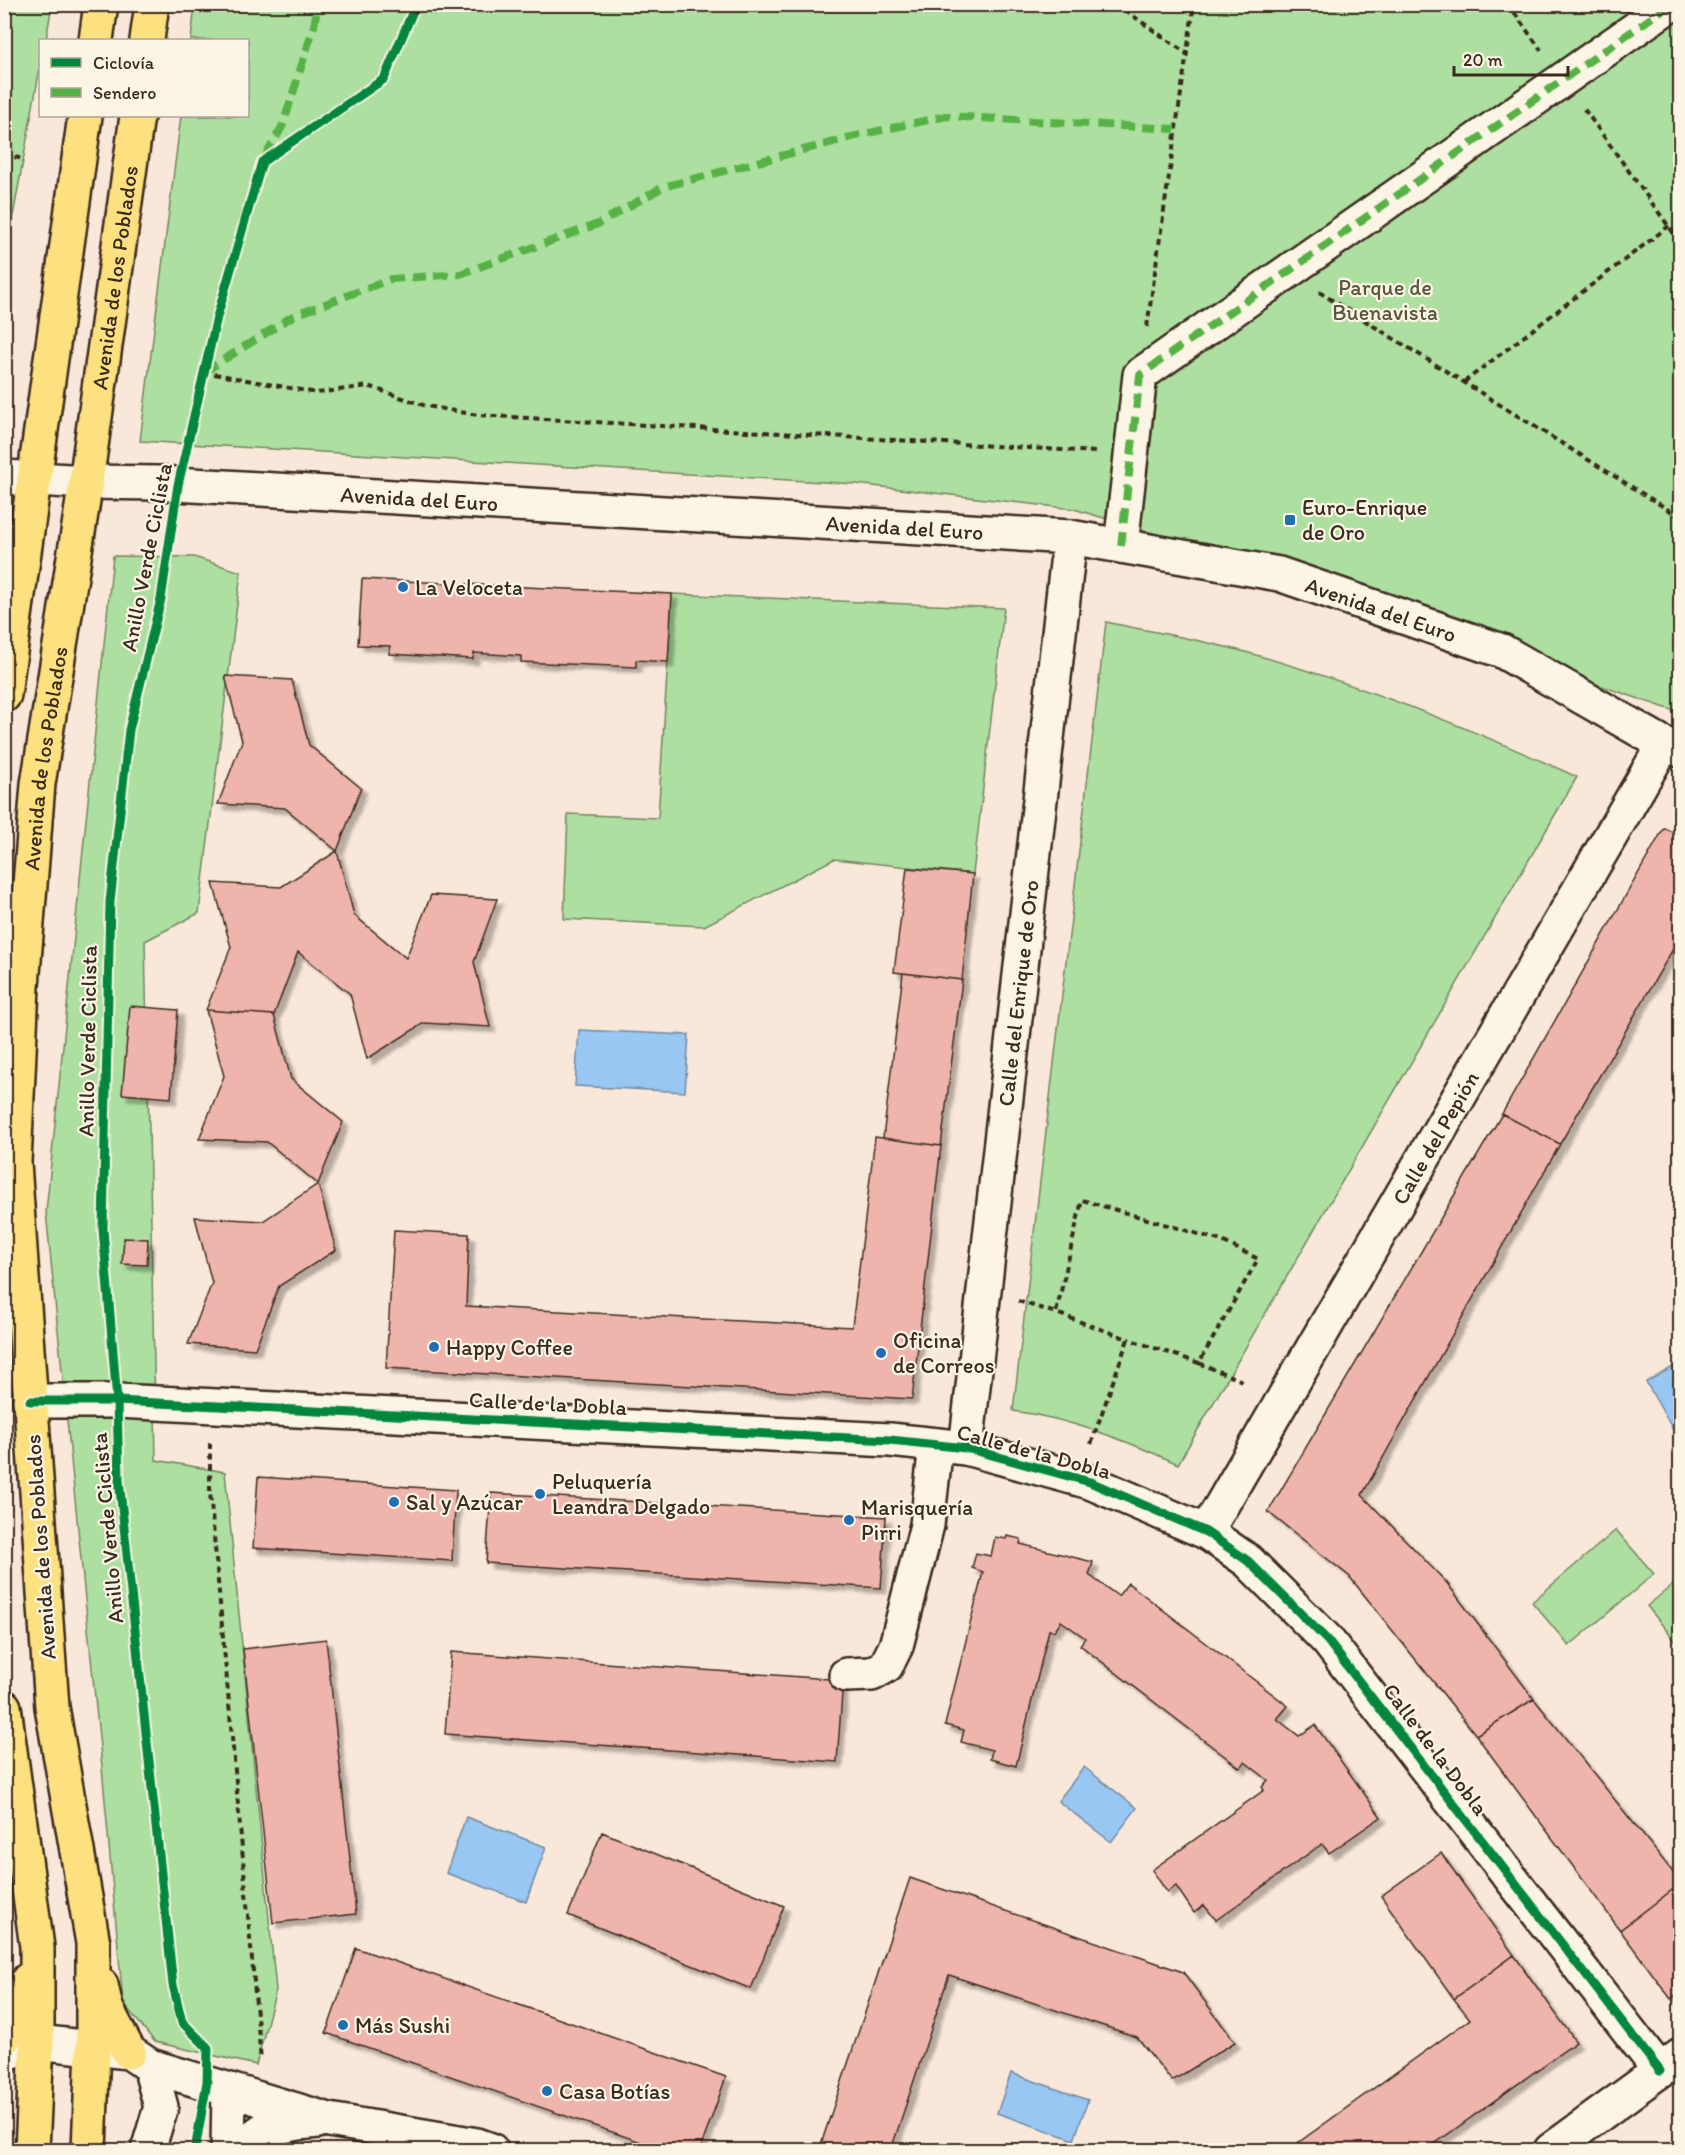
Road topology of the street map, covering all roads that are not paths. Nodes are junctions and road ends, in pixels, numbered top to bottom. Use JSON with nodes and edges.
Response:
{"nodes":[{"id":1,"x":101,"y":4,"type":"edge"},
{"id":2,"x":152,"y":4,"type":"edge"},
{"id":3,"x":1671,"y":4,"type":"edge"},
{"id":4,"x":96,"y":39,"type":"edge"},
{"id":5,"x":147,"y":39,"type":"edge"},
{"id":6,"x":85,"y":117,"type":"edge"},
{"id":7,"x":137,"y":117,"type":"edge"},
{"id":8,"x":19,"y":478,"type":"edge"},
{"id":9,"x":86,"y":482,"type":"junction"},
{"id":10,"x":1070,"y":537,"type":"junction"},
{"id":11,"x":1121,"y":546,"type":"junction"},
{"id":12,"x":4,"y":695,"type":"edge"},
{"id":13,"x":1672,"y":747,"type":"edge"},
{"id":14,"x":30,"y":1401,"type":"junction"},
{"id":15,"x":951,"y":1447,"type":"junction"},
{"id":16,"x":1206,"y":1532,"type":"junction"},
{"id":17,"x":846,"y":1675,"type":"dead end"},
{"id":18,"x":4,"y":1707,"type":"edge"},
{"id":19,"x":93,"y":1943,"type":"junction"},
{"id":20,"x":37,"y":1947,"type":"junction"},
{"id":21,"x":4,"y":2038,"type":"edge"},
{"id":22,"x":37,"y":2042,"type":"junction"},
{"id":23,"x":93,"y":2048,"type":"junction"},
{"id":24,"x":4,"y":2054,"type":"edge"},
{"id":25,"x":139,"y":2059,"type":"junction"},
{"id":26,"x":1670,"y":2064,"type":"edge"},
{"id":27,"x":228,"y":2090,"type":"junction"},
{"id":28,"x":329,"y":2120,"type":"junction"},
{"id":29,"x":32,"y":2151,"type":"edge"},
{"id":30,"x":89,"y":2151,"type":"edge"},
{"id":31,"x":148,"y":2151,"type":"edge"},
{"id":32,"x":228,"y":2151,"type":"edge"},
{"id":33,"x":235,"y":2151,"type":"edge"},
{"id":34,"x":491,"y":2151,"type":"edge"},
{"id":35,"x":1551,"y":2151,"type":"edge"}],
"edges":[{"from":1,"to":4,"type":"main road"},
{"from":2,"to":5,"type":"main road"},
{"from":3,"to":11,"type":"street"},
{"from":6,"to":8,"type":"main road"},
{"from":7,"to":9,"type":"main road","name":"Avenida de los Poblados"},
{"from":8,"to":9,"type":"street","name":"Avenida del Euro"},
{"from":8,"to":12,"type":"main road"},
{"from":9,"to":10,"type":"street","name":"Avenida del Euro"},
{"from":9,"to":14,"type":"main road","name":"Avenida de los Poblados"},
{"from":10,"to":11,"type":"street","name":"Avenida del Euro"},
{"from":10,"to":15,"type":"street","name":"Calle del Enrique de Oro"},
{"from":11,"to":13,"type":"street","name":"Avenida del Euro"},
{"from":13,"to":16,"type":"street","name":"Calle del Pepión"},
{"from":14,"to":15,"type":"street","name":"Calle de la Dobla"},
{"from":14,"to":19,"type":"main road","name":"Avenida de los Poblados"},
{"from":15,"to":16,"type":"street","name":"Calle de la Dobla"},
{"from":15,"to":17,"type":"street","name":"Calle del Enrique de Oro"},
{"from":16,"to":26,"type":"street","name":"Calle de la Dobla"},
{"from":18,"to":20,"type":"main road"},
{"from":19,"to":23,"type":"main road","name":"Avenida de los Poblados"},
{"from":19,"to":25,"type":"main road"},
{"from":20,"to":21,"type":"main road"},
{"from":20,"to":22,"type":"main road"},
{"from":22,"to":23,"type":"street"},
{"from":22,"to":24,"type":"street"},
{"from":22,"to":29,"type":"main road"},
{"from":23,"to":25,"type":"street"},
{"from":23,"to":30,"type":"main road","name":"Avenida de los Poblados"},
{"from":25,"to":27,"type":"street"},
{"from":25,"to":31,"type":"street"},
{"from":26,"to":35,"type":"street"},
{"from":27,"to":28,"type":"street"},
{"from":27,"to":32,"type":"street"},
{"from":28,"to":33,"type":"street"},
{"from":28,"to":34,"type":"street"}]}
